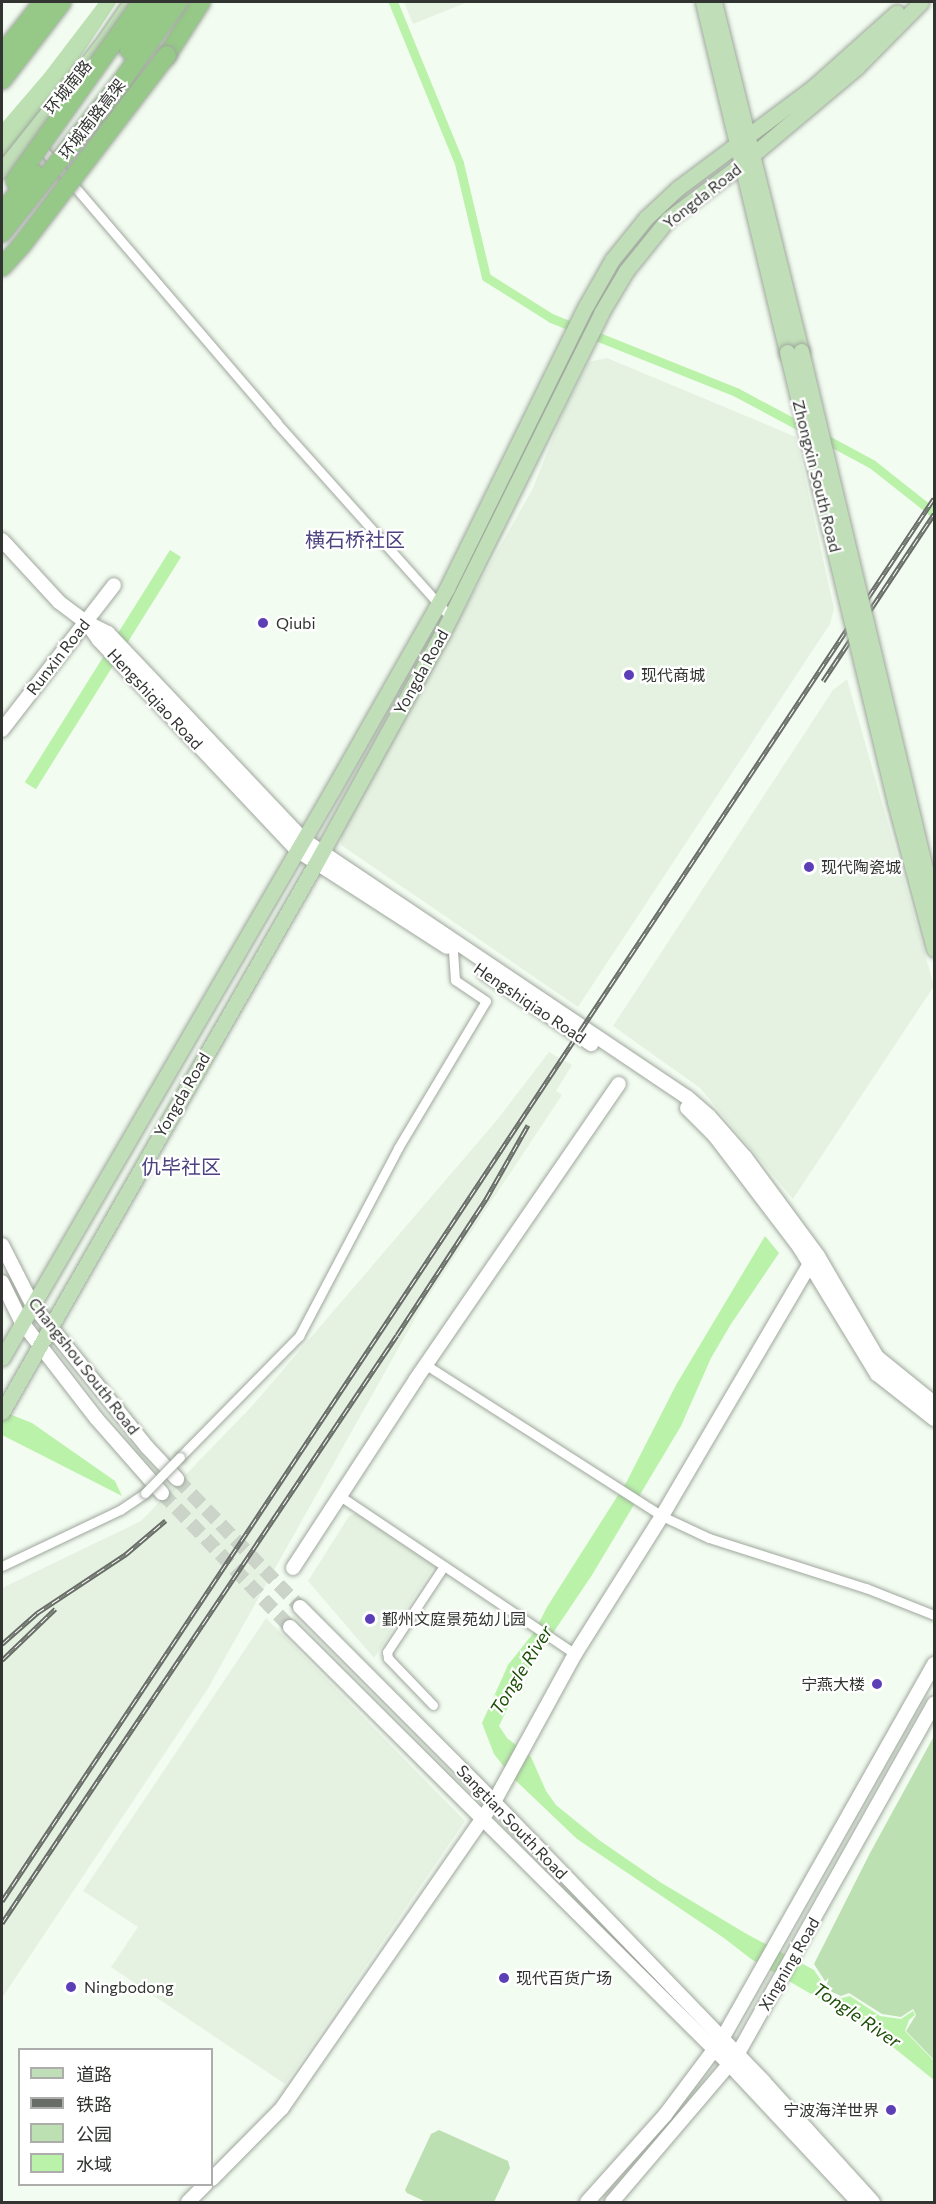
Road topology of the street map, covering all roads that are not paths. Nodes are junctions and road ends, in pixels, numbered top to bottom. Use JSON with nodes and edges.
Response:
{"nodes":[{"id":1,"x":43,"y":2,"type":"edge"},
{"id":2,"x":62,"y":2,"type":"edge"},
{"id":3,"x":131,"y":2,"type":"edge"},
{"id":4,"x":142,"y":2,"type":"edge"},
{"id":5,"x":162,"y":2,"type":"edge"},
{"id":6,"x":178,"y":2,"type":"edge"},
{"id":7,"x":186,"y":2,"type":"edge"},
{"id":8,"x":201,"y":2,"type":"edge"},
{"id":9,"x":703,"y":2,"type":"edge"},
{"id":10,"x":714,"y":2,"type":"edge"},
{"id":11,"x":907,"y":2,"type":"edge"},
{"id":12,"x":921,"y":2,"type":"edge"},
{"id":13,"x":2,"y":54,"type":"edge"},
{"id":14,"x":2,"y":80,"type":"edge"},
{"id":15,"x":30,"y":134,"type":"junction"},
{"id":16,"x":744,"y":140,"type":"junction"},
{"id":17,"x":748,"y":159,"type":"junction"},
{"id":18,"x":59,"y":169,"type":"junction"},
{"id":19,"x":2,"y":170,"type":"edge"},
{"id":20,"x":2,"y":199,"type":"edge"},
{"id":21,"x":2,"y":212,"type":"edge"},
{"id":22,"x":2,"y":233,"type":"edge"},
{"id":23,"x":2,"y":240,"type":"edge"},
{"id":24,"x":2,"y":267,"type":"edge"},
{"id":25,"x":794,"y":352,"type":"junction"},
{"id":26,"x":2,"y":540,"type":"edge"},
{"id":27,"x":114,"y":585,"type":"dead end"},
{"id":28,"x":438,"y":603,"type":"junction"},
{"id":29,"x":451,"y":618,"type":"junction"},
{"id":30,"x":86,"y":622,"type":"junction"},
{"id":31,"x":2,"y":730,"type":"edge"},
{"id":32,"x":301,"y":845,"type":"junction"},
{"id":33,"x":319,"y":857,"type":"junction"},
{"id":34,"x":934,"y":906,"type":"edge"},
{"id":35,"x":934,"y":949,"type":"edge"},
{"id":36,"x":453,"y":951,"type":"junction"},
{"id":37,"x":619,"y":1084,"type":"dead end"},
{"id":38,"x":2,"y":1245,"type":"edge"},
{"id":39,"x":810,"y":1264,"type":"junction"},
{"id":40,"x":2,"y":1282,"type":"edge"},
{"id":41,"x":32,"y":1304,"type":"junction"},
{"id":42,"x":21,"y":1321,"type":"junction"},
{"id":43,"x":50,"y":1326,"type":"junction"},
{"id":44,"x":40,"y":1344,"type":"junction"},
{"id":45,"x":4,"y":1354,"type":"edge"},
{"id":46,"x":426,"y":1365,"type":"junction"},
{"id":47,"x":934,"y":1403,"type":"edge"},
{"id":48,"x":2,"y":1412,"type":"edge"},
{"id":49,"x":934,"y":1419,"type":"edge"},
{"id":50,"x":177,"y":1479,"type":"tunnel mouth"},
{"id":51,"x":162,"y":1493,"type":"tunnel mouth"},
{"id":52,"x":340,"y":1496,"type":"junction"},
{"id":53,"x":662,"y":1516,"type":"junction"},
{"id":54,"x":2,"y":1566,"type":"edge"},
{"id":55,"x":444,"y":1566,"type":"junction"},
{"id":56,"x":293,"y":1568,"type":"dead end"},
{"id":57,"x":300,"y":1607,"type":"tunnel mouth"},
{"id":58,"x":934,"y":1615,"type":"edge"},
{"id":59,"x":290,"y":1627,"type":"tunnel mouth"},
{"id":60,"x":575,"y":1654,"type":"junction"},
{"id":61,"x":934,"y":1664,"type":"edge"},
{"id":62,"x":934,"y":1704,"type":"edge"},
{"id":63,"x":434,"y":1705,"type":"dead end"},
{"id":64,"x":494,"y":1802,"type":"junction"},
{"id":65,"x":481,"y":1820,"type":"junction"},
{"id":66,"x":718,"y":2044,"type":"junction"},
{"id":67,"x":734,"y":2060,"type":"junction"},
{"id":68,"x":213,"y":2178,"type":"edge"},
{"id":69,"x":204,"y":2186,"type":"edge"},
{"id":70,"x":188,"y":2202,"type":"edge"},
{"id":71,"x":588,"y":2202,"type":"edge"},
{"id":72,"x":612,"y":2202,"type":"edge"},
{"id":73,"x":858,"y":2202,"type":"edge"},
{"id":74,"x":873,"y":2202,"type":"edge"}],
"edges":[{"from":1,"to":13,"type":"highway"},
{"from":2,"to":14,"type":"highway"},
{"from":3,"to":15,"type":"main road","name":"环城南路"},
{"from":4,"to":20,"type":"highway","bridge":true},
{"from":5,"to":21,"type":"highway","name":"环城南路高架","bridge":true},
{"from":6,"to":22,"type":"highway","name":"环城南路高架","bridge":true},
{"from":7,"to":18,"type":"main road"},
{"from":8,"to":24,"type":"highway","bridge":true},
{"from":9,"to":16,"type":"main road","name":"Zhongxin South Road"},
{"from":10,"to":16,"type":"main road","name":"Zhongxin South Road"},
{"from":11,"to":16,"type":"main road","name":"Yongda Road"},
{"from":12,"to":17,"type":"main road","name":"Yongda Road"},
{"from":15,"to":18,"type":"street"},
{"from":15,"to":19,"type":"main road","name":"环城南路"},
{"from":16,"to":17,"type":"main road","name":"Zhongxin South Road"},
{"from":16,"to":28,"type":"main road","name":"Yongda Road"},
{"from":17,"to":25,"type":"main road","name":"Zhongxin South Road"},
{"from":17,"to":29,"type":"main road","name":"Yongda Road"},
{"from":18,"to":23,"type":"main road"},
{"from":18,"to":28,"type":"street"},
{"from":25,"to":34,"type":"main road","name":"Zhongxin South Road","bridge":true},
{"from":25,"to":35,"type":"main road","name":"Zhongxin South Road","bridge":true},
{"from":26,"to":30,"type":"main road","name":"Hengshiqiao Road"},
{"from":27,"to":30,"type":"main road","name":"Runxin Road"},
{"from":28,"to":29,"type":"street"},
{"from":28,"to":32,"type":"main road","name":"Yongda Road"},
{"from":29,"to":33,"type":"main road","name":"Yongda Road"},
{"from":30,"to":31,"type":"main road","name":"Runxin Road"},
{"from":30,"to":32,"type":"main road","name":"Hengshiqiao Road"},
{"from":32,"to":33,"type":"main road","name":"Hengshiqiao Road"},
{"from":32,"to":41,"type":"main road","name":"Yongda Road"},
{"from":33,"to":36,"type":"main road","name":"Hengshiqiao Road"},
{"from":33,"to":43,"type":"main road","name":"Yongda Road"},
{"from":33,"to":47,"type":"main road","name":"Hengshiqiao Road"},
{"from":36,"to":39,"type":"main road","name":"Hengshiqiao Road"},
{"from":36,"to":54,"type":"street","bridge":true},
{"from":37,"to":46,"type":"main road"},
{"from":38,"to":41,"type":"main road","name":"Changshou South Road"},
{"from":39,"to":49,"type":"main road","name":"Hengshiqiao Road"},
{"from":39,"to":53,"type":"main road"},
{"from":40,"to":42,"type":"main road","name":"Changshou South Road"},
{"from":41,"to":42,"type":"main road","name":"Yongda Road"},
{"from":41,"to":43,"type":"main road","name":"Changshou South Road"},
{"from":42,"to":44,"type":"main road","name":"Changshou South Road"},
{"from":42,"to":45,"type":"main road","name":"Yongda Road"},
{"from":43,"to":44,"type":"main road","name":"Yongda Road"},
{"from":43,"to":50,"type":"main road","name":"Changshou South Road"},
{"from":44,"to":48,"type":"main road","name":"Yongda Road"},
{"from":44,"to":51,"type":"main road","name":"Changshou South Road"},
{"from":46,"to":52,"type":"main road"},
{"from":46,"to":53,"type":"street"},
{"from":52,"to":55,"type":"street"},
{"from":52,"to":56,"type":"main road"},
{"from":53,"to":58,"type":"street"},
{"from":53,"to":60,"type":"main road"},
{"from":55,"to":60,"type":"street"},
{"from":55,"to":63,"type":"street"},
{"from":57,"to":64,"type":"main road","name":"Sangtian South Road"},
{"from":59,"to":65,"type":"main road","name":"Sangtian South Road"},
{"from":60,"to":64,"type":"main road"},
{"from":61,"to":66,"type":"main road","name":"Xingning Road"},
{"from":62,"to":67,"type":"main road","name":"Xingning Road"},
{"from":64,"to":65,"type":"main road"},
{"from":64,"to":66,"type":"main road","name":"Sangtian South Road"},
{"from":65,"to":66,"type":"main road","name":"Sangtian South Road"},
{"from":65,"to":68,"type":"main road"},
{"from":66,"to":67,"type":"main road"},
{"from":66,"to":71,"type":"main road","name":"Xingning Road"},
{"from":67,"to":72,"type":"main road","name":"Xingning Road"},
{"from":67,"to":73,"type":"main road"},
{"from":67,"to":74,"type":"main road"},
{"from":69,"to":70,"type":"main road"}]}
